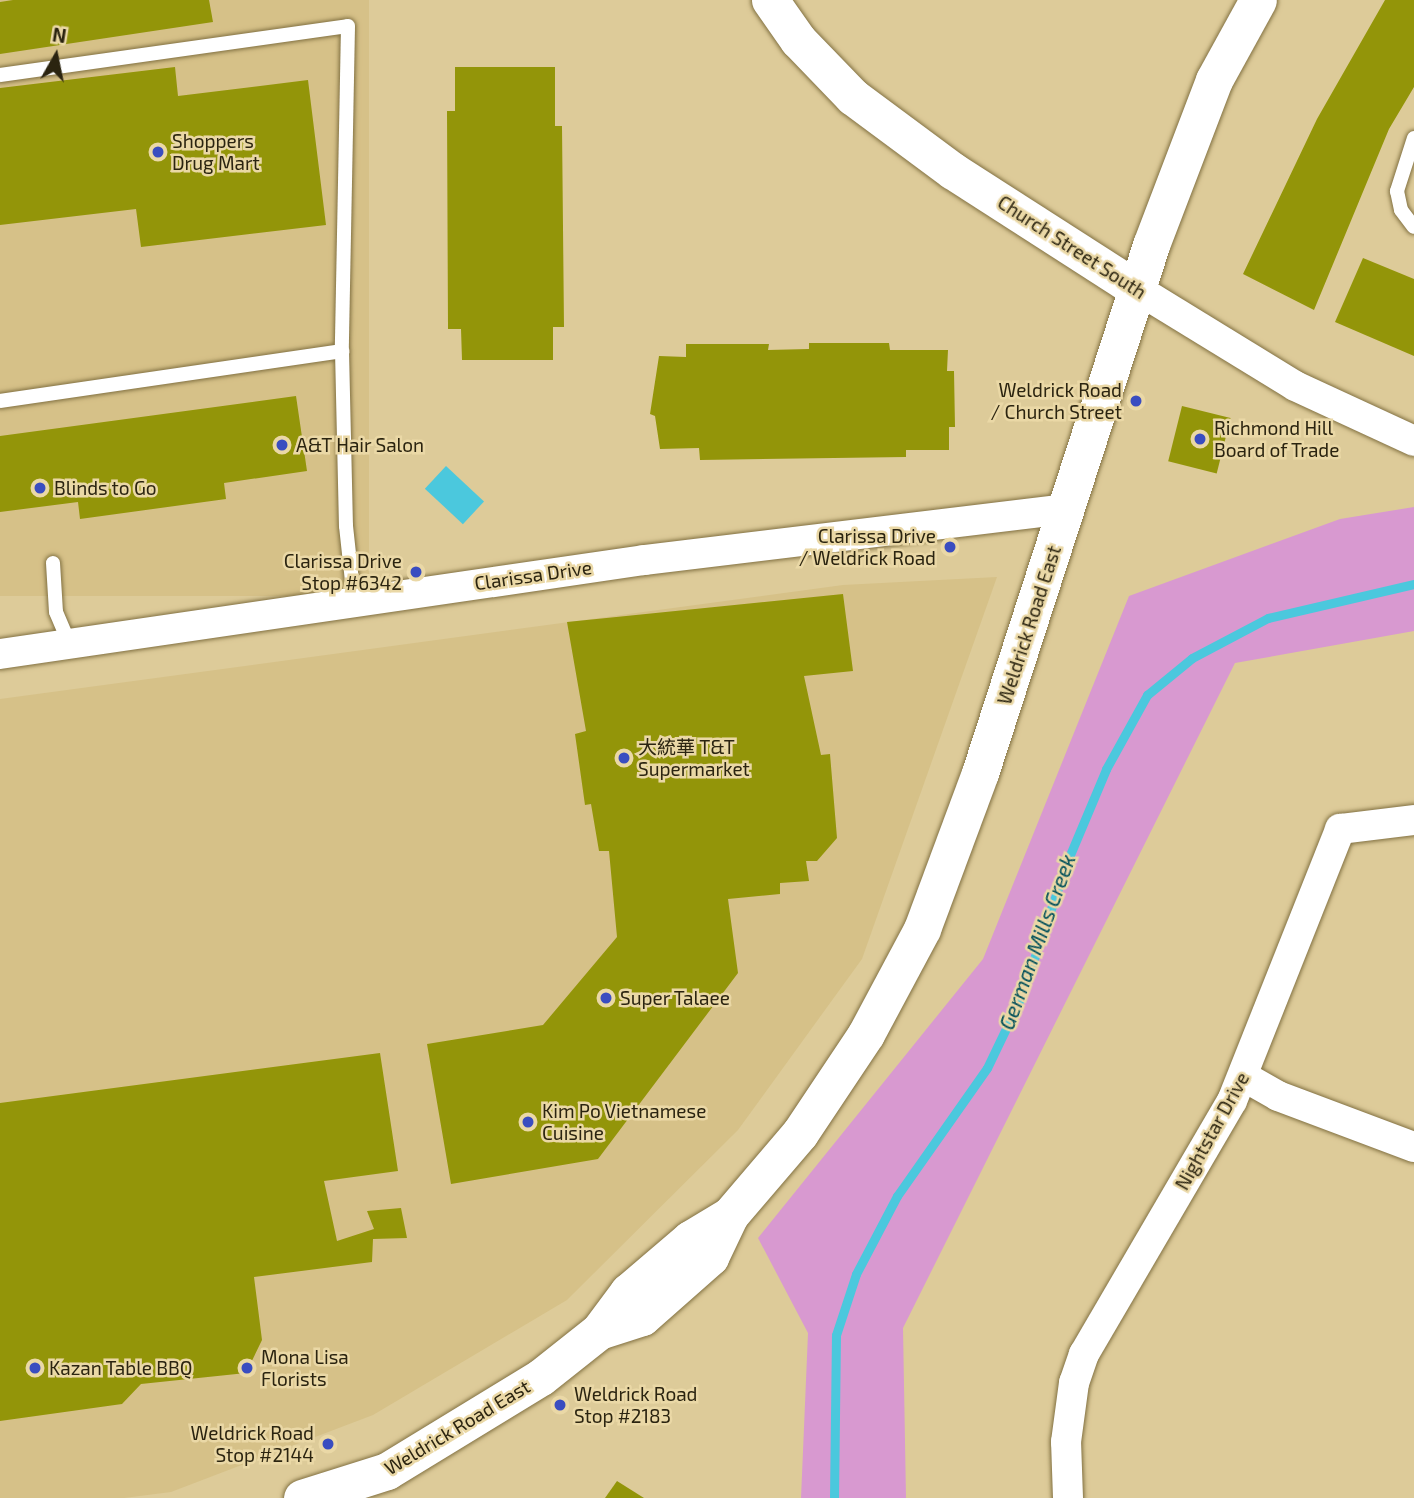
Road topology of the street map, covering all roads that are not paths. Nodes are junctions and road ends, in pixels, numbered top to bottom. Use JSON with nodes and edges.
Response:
{"nodes":[{"id":1,"x":770,"y":0,"type":"edge"},
{"id":2,"x":1258,"y":0,"type":"edge"},
{"id":3,"x":0,"y":75,"type":"edge"},
{"id":4,"x":1414,"y":138,"type":"edge"},
{"id":5,"x":1414,"y":227,"type":"edge"},
{"id":6,"x":1137,"y":289,"type":"junction"},
{"id":7,"x":342,"y":351,"type":"junction"},
{"id":8,"x":0,"y":401,"type":"edge"},
{"id":9,"x":1414,"y":441,"type":"edge"},
{"id":10,"x":1067,"y":509,"type":"junction"},
{"id":11,"x":53,"y":563,"type":"dead end"},
{"id":12,"x":354,"y":600,"type":"junction"},
{"id":13,"x":69,"y":643,"type":"junction"},
{"id":14,"x":0,"y":654,"type":"edge"},
{"id":15,"x":1414,"y":820,"type":"edge"},
{"id":16,"x":1243,"y":1076,"type":"junction"},
{"id":17,"x":1414,"y":1147,"type":"edge"},
{"id":18,"x":302,"y":1498,"type":"edge"},
{"id":19,"x":1068,"y":1498,"type":"edge"}],
"edges":[{"from":1,"to":6,"type":"street","name":"Church Street South"},
{"from":2,"to":6,"type":"street","name":"Weldrick Road East"},
{"from":3,"to":7,"type":"lane"},
{"from":4,"to":5,"type":"lane"},
{"from":6,"to":9,"type":"street","name":"Church Street South"},
{"from":6,"to":10,"type":"street","name":"Weldrick Road East"},
{"from":7,"to":8,"type":"lane"},
{"from":7,"to":12,"type":"lane"},
{"from":10,"to":12,"type":"street","name":"Clarissa Drive"},
{"from":10,"to":18,"type":"street","name":"Weldrick Road East"},
{"from":11,"to":13,"type":"lane"},
{"from":12,"to":13,"type":"street","name":"Clarissa Drive"},
{"from":13,"to":14,"type":"street","name":"Clarissa Drive"},
{"from":15,"to":16,"type":"street","name":"Nightstar Drive"},
{"from":16,"to":17,"type":"street"},
{"from":16,"to":19,"type":"street","name":"Nightstar Drive"}]}
